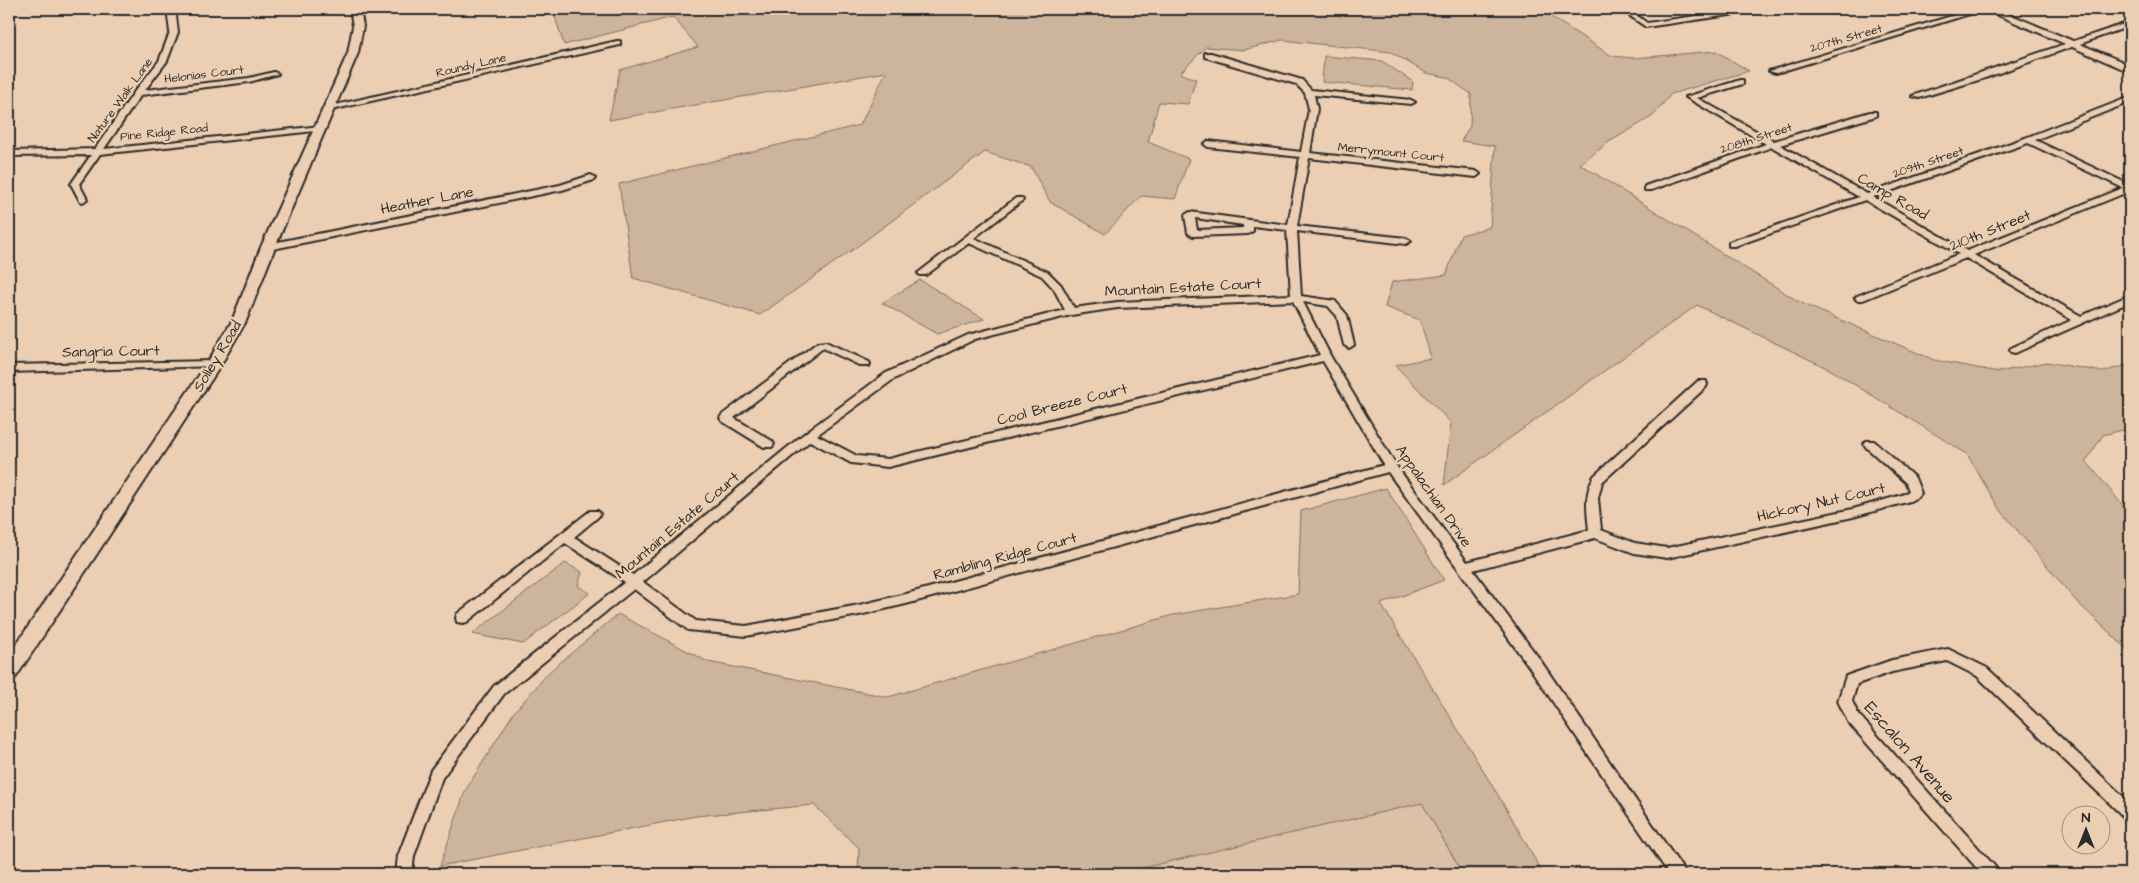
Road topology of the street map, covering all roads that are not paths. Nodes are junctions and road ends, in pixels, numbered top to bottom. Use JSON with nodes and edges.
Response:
{"nodes":[{"id":1,"x":171,"y":9,"type":"edge"},
{"id":2,"x":355,"y":9,"type":"edge"},
{"id":3,"x":1624,"y":9,"type":"edge"},
{"id":4,"x":1758,"y":9,"type":"edge"},
{"id":5,"x":1982,"y":9,"type":"edge"},
{"id":6,"x":1988,"y":9,"type":"edge"},
{"id":7,"x":2130,"y":24,"type":"edge"},
{"id":8,"x":617,"y":43,"type":"dead end"},
{"id":9,"x":2072,"y":44,"type":"junction"},
{"id":10,"x":1208,"y":55,"type":"dead end"},
{"id":11,"x":2130,"y":69,"type":"edge"},
{"id":12,"x":1774,"y":71,"type":"dead end"},
{"id":13,"x":274,"y":74,"type":"dead end"},
{"id":14,"x":1740,"y":82,"type":"dead end"},
{"id":15,"x":1308,"y":92,"type":"junction"},
{"id":16,"x":138,"y":93,"type":"junction"},
{"id":17,"x":1916,"y":96,"type":"dead end"},
{"id":18,"x":2130,"y":99,"type":"edge"},
{"id":19,"x":1411,"y":102,"type":"dead end"},
{"id":20,"x":331,"y":108,"type":"junction"},
{"id":21,"x":1873,"y":114,"type":"dead end"},
{"id":22,"x":322,"y":128,"type":"junction"},
{"id":23,"x":2028,"y":140,"type":"junction"},
{"id":24,"x":1208,"y":144,"type":"dead end"},
{"id":25,"x":1774,"y":144,"type":"junction"},
{"id":26,"x":96,"y":152,"type":"junction"},
{"id":27,"x":9,"y":154,"type":"edge"},
{"id":28,"x":1304,"y":155,"type":"junction"},
{"id":29,"x":1476,"y":174,"type":"dead end"},
{"id":30,"x":591,"y":178,"type":"dead end"},
{"id":31,"x":1648,"y":188,"type":"dead end"},
{"id":32,"x":2130,"y":188,"type":"edge"},
{"id":33,"x":1866,"y":196,"type":"junction"},
{"id":34,"x":83,"y":199,"type":"dead end"},
{"id":35,"x":1018,"y":200,"type":"dead end"},
{"id":36,"x":1248,"y":223,"type":"junction"},
{"id":37,"x":1292,"y":229,"type":"junction"},
{"id":38,"x":968,"y":239,"type":"junction"},
{"id":39,"x":1406,"y":241,"type":"dead end"},
{"id":40,"x":1732,"y":244,"type":"dead end"},
{"id":41,"x":268,"y":246,"type":"junction"},
{"id":42,"x":1968,"y":255,"type":"junction"},
{"id":43,"x":923,"y":273,"type":"dead end"},
{"id":44,"x":1296,"y":298,"type":"junction"},
{"id":45,"x":1860,"y":298,"type":"dead end"},
{"id":46,"x":2130,"y":298,"type":"edge"},
{"id":47,"x":1071,"y":312,"type":"junction"},
{"id":48,"x":2081,"y":321,"type":"junction"},
{"id":49,"x":1349,"y":346,"type":"dead end"},
{"id":50,"x":2016,"y":350,"type":"dead end"},
{"id":51,"x":1326,"y":356,"type":"junction"},
{"id":52,"x":214,"y":364,"type":"junction"},
{"id":53,"x":865,"y":364,"type":"dead end"},
{"id":54,"x":9,"y":369,"type":"edge"},
{"id":55,"x":1702,"y":384,"type":"dead end"},
{"id":56,"x":809,"y":436,"type":"junction"},
{"id":57,"x":768,"y":444,"type":"dead end"},
{"id":58,"x":1870,"y":444,"type":"dead end"},
{"id":59,"x":1391,"y":467,"type":"junction"},
{"id":60,"x":594,"y":514,"type":"dead end"},
{"id":61,"x":1595,"y":533,"type":"junction"},
{"id":62,"x":565,"y":537,"type":"junction"},
{"id":63,"x":1465,"y":566,"type":"junction"},
{"id":64,"x":634,"y":582,"type":"junction"},
{"id":65,"x":462,"y":618,"type":"dead end"},
{"id":66,"x":9,"y":671,"type":"edge"},
{"id":67,"x":2130,"y":813,"type":"edge"},
{"id":68,"x":404,"y":874,"type":"edge"},
{"id":69,"x":1678,"y":874,"type":"edge"},
{"id":70,"x":1992,"y":874,"type":"edge"}],
"edges":[{"from":1,"to":16,"type":"street","name":"Nature Walk Lane"},
{"from":2,"to":20,"type":"main road","name":"Solley Road"},
{"from":3,"to":4,"type":"street"},
{"from":5,"to":12,"type":"street","name":"207th Street"},
{"from":6,"to":9,"type":"main road"},
{"from":7,"to":9,"type":"street"},
{"from":8,"to":20,"type":"street","name":"Roundy Lane"},
{"from":9,"to":11,"type":"main road"},
{"from":9,"to":17,"type":"street"},
{"from":10,"to":15,"type":"street"},
{"from":13,"to":16,"type":"street","name":"Helonias Court"},
{"from":14,"to":25,"type":"street","name":"Camp Road"},
{"from":15,"to":19,"type":"street"},
{"from":15,"to":28,"type":"street","name":"Appalachian Drive"},
{"from":16,"to":26,"type":"street","name":"Nature Walk Lane"},
{"from":18,"to":23,"type":"street","name":"209th Street"},
{"from":20,"to":22,"type":"main road","name":"Solley Road"},
{"from":21,"to":25,"type":"street","name":"208th Street"},
{"from":22,"to":26,"type":"street","name":"Pine Ridge Road"},
{"from":22,"to":41,"type":"main road","name":"Solley Road"},
{"from":23,"to":32,"type":"street"},
{"from":23,"to":33,"type":"street","name":"209th Street"},
{"from":24,"to":28,"type":"street","name":"Merrymount Court"},
{"from":25,"to":31,"type":"street","name":"208th Street"},
{"from":25,"to":33,"type":"street","name":"Camp Road"},
{"from":26,"to":27,"type":"street","name":"Pine Ridge Road"},
{"from":26,"to":34,"type":"street","name":"Nature Walk Lane"},
{"from":28,"to":29,"type":"street","name":"Merrymount Court"},
{"from":28,"to":37,"type":"street","name":"Appalachian Drive"},
{"from":30,"to":41,"type":"street","name":"Heather Lane"},
{"from":32,"to":42,"type":"street","name":"210th Street"},
{"from":33,"to":40,"type":"street","name":"209th Street"},
{"from":33,"to":42,"type":"street","name":"Camp Road"},
{"from":35,"to":38,"type":"street"},
{"from":36,"to":36,"type":"street"},
{"from":36,"to":37,"type":"street"},
{"from":37,"to":39,"type":"street"},
{"from":37,"to":44,"type":"street","name":"Appalachian Drive"},
{"from":38,"to":43,"type":"street"},
{"from":38,"to":47,"type":"street"},
{"from":41,"to":52,"type":"main road","name":"Solley Road"},
{"from":42,"to":45,"type":"street","name":"210th Street"},
{"from":42,"to":48,"type":"street","name":"Camp Road"},
{"from":44,"to":47,"type":"street","name":"Mountain Estate Court"},
{"from":44,"to":49,"type":"street","name":"Mountain Estate Court"},
{"from":44,"to":51,"type":"street","name":"Appalachian Drive"},
{"from":46,"to":48,"type":"street"},
{"from":47,"to":56,"type":"street","name":"Mountain Estate Court"},
{"from":48,"to":50,"type":"street"},
{"from":51,"to":56,"type":"street","name":"Cool Breeze Court"},
{"from":51,"to":59,"type":"street","name":"Appalachian Drive"},
{"from":52,"to":54,"type":"street","name":"Sangria Court"},
{"from":52,"to":66,"type":"main road","name":"Solley Road"},
{"from":53,"to":57,"type":"street"},
{"from":55,"to":61,"type":"street"},
{"from":56,"to":64,"type":"street","name":"Mountain Estate Court"},
{"from":58,"to":61,"type":"street","name":"Hickory Nut Court"},
{"from":59,"to":63,"type":"street","name":"Appalachian Drive"},
{"from":59,"to":64,"type":"street","name":"Rambling Ridge Court"},
{"from":60,"to":62,"type":"street"},
{"from":61,"to":63,"type":"street"},
{"from":62,"to":64,"type":"street","name":"Rambling Ridge Court"},
{"from":62,"to":65,"type":"street"},
{"from":63,"to":69,"type":"street","name":"Appalachian Drive"},
{"from":64,"to":68,"type":"street","name":"Mountain Estate Court"},
{"from":67,"to":70,"type":"street","name":"Escalon Avenue"}]}
